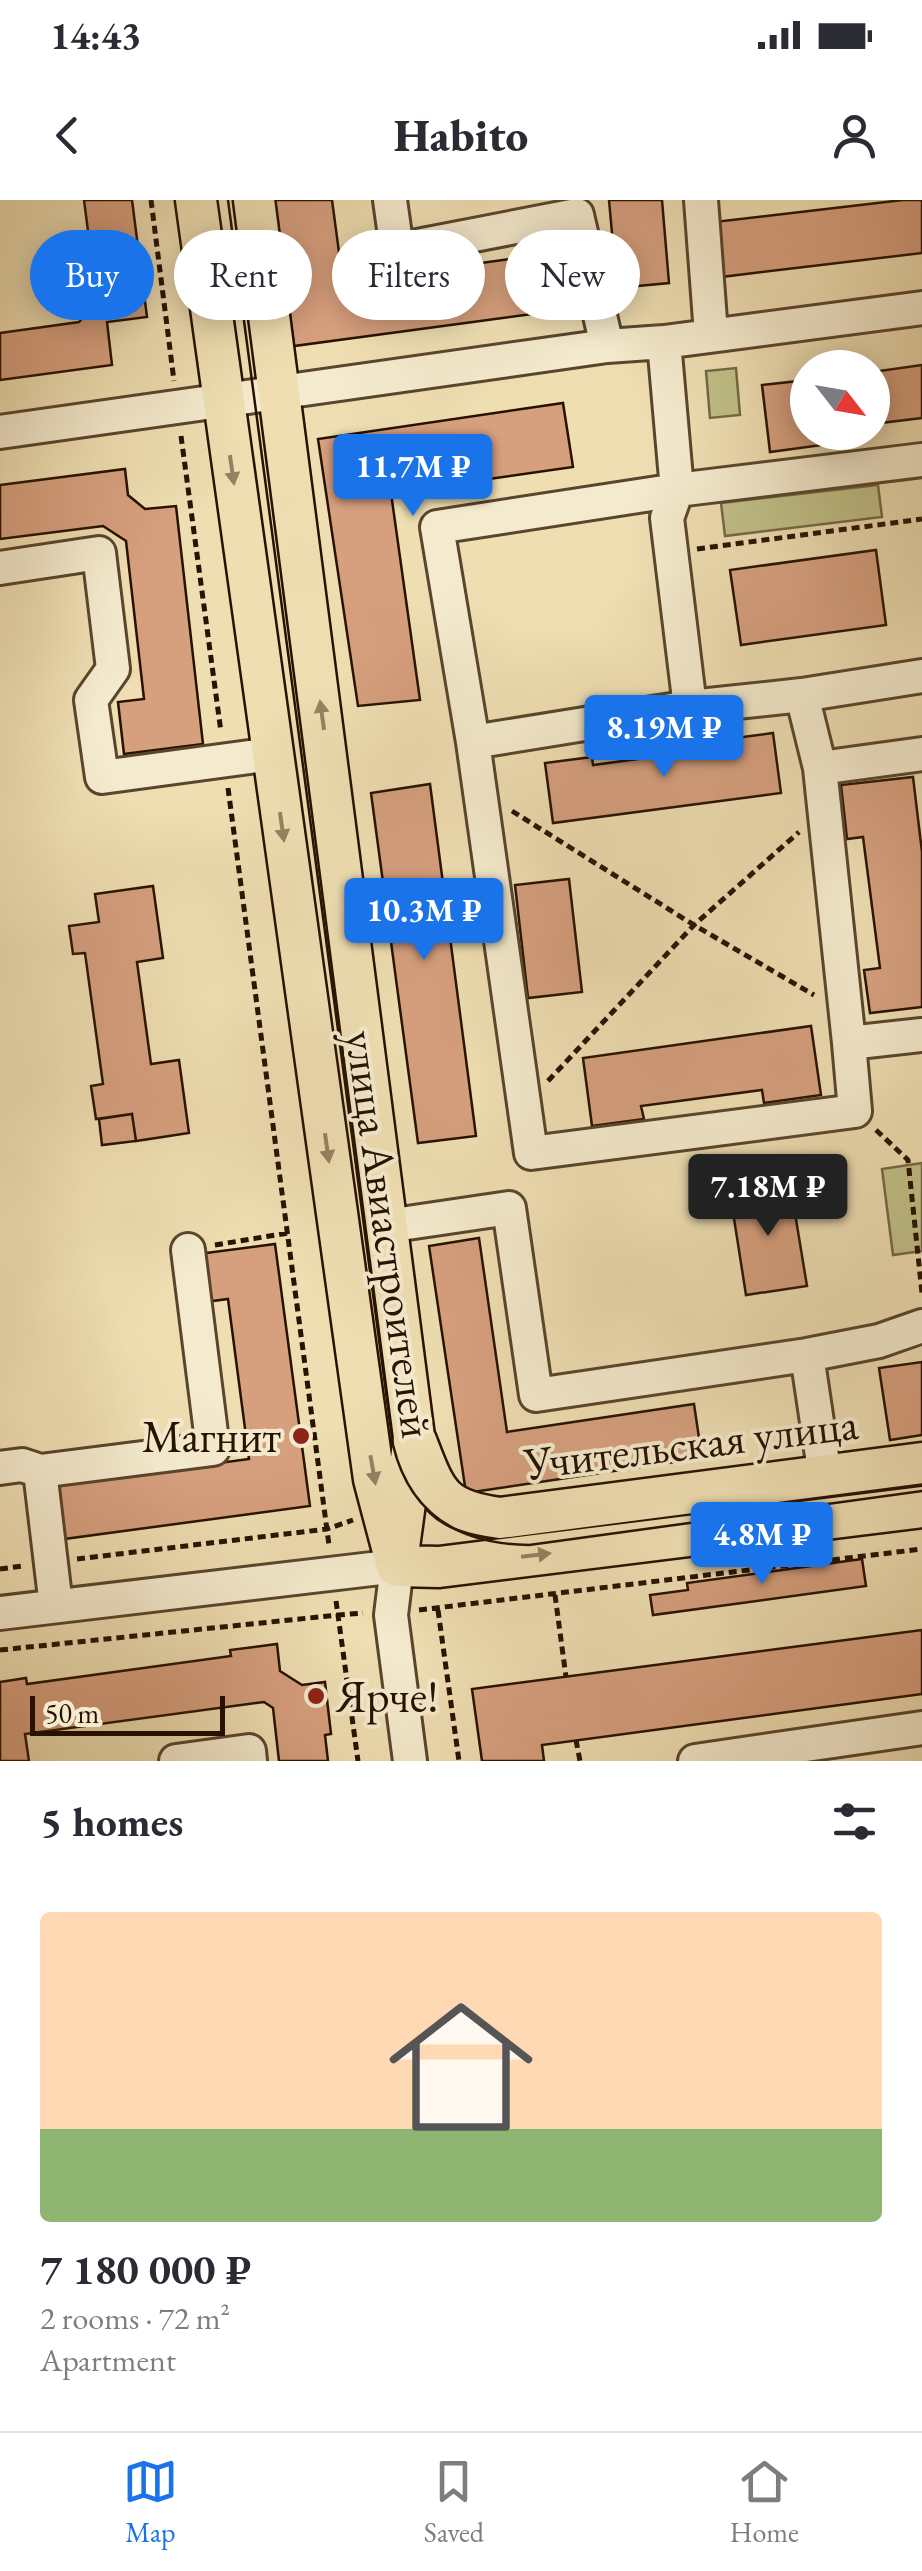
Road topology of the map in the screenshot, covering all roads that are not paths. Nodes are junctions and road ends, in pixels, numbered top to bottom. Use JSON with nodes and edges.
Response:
{"nodes":[{"id":1,"x":196,"y":200,"type":"edge"},
{"id":2,"x":254,"y":200,"type":"edge"},
{"id":3,"x":390,"y":200,"type":"edge"},
{"id":4,"x":700,"y":200,"type":"edge"},
{"id":5,"x":922,"y":308,"type":"edge"},
{"id":6,"x":710,"y":334,"type":"junction"},
{"id":7,"x":664,"y":342,"type":"junction"},
{"id":8,"x":606,"y":346,"type":"junction"},
{"id":9,"x":280,"y":392,"type":"junction"},
{"id":10,"x":222,"y":399,"type":"junction"},
{"id":11,"x":0,"y":432,"type":"edge"},
{"id":12,"x":922,"y":460,"type":"edge"},
{"id":13,"x":676,"y":490,"type":"junction"},
{"id":14,"x":0,"y":568,"type":"edge"},
{"id":15,"x":922,"y":676,"type":"edge"},
{"id":16,"x":802,"y":694,"type":"junction"},
{"id":17,"x":690,"y":707,"type":"junction"},
{"id":18,"x":473,"y":742,"type":"junction"},
{"id":19,"x":272,"y":754,"type":"junction"},
{"id":20,"x":922,"y":754,"type":"edge"},
{"id":21,"x":820,"y":768,"type":"junction"},
{"id":22,"x":847,"y":1028,"type":"junction"},
{"id":23,"x":922,"y":1035,"type":"edge"},
{"id":24,"x":387,"y":1226,"type":"junction"},
{"id":25,"x":188,"y":1250,"type":"road end"},
{"id":26,"x":922,"y":1326,"type":"edge"},
{"id":27,"x":808,"y":1355,"type":"junction"},
{"id":28,"x":414,"y":1437,"type":"junction"},
{"id":29,"x":922,"y":1463,"type":"edge"},
{"id":30,"x":0,"y":1468,"type":"edge"},
{"id":31,"x":40,"y":1471,"type":"junction"},
{"id":32,"x":825,"y":1476,"type":"junction"},
{"id":33,"x":922,"y":1507,"type":"edge"},
{"id":34,"x":472,"y":1514,"type":"junction"},
{"id":35,"x":397,"y":1566,"type":"junction"},
{"id":36,"x":56,"y":1606,"type":"junction"},
{"id":37,"x":0,"y":1613,"type":"edge"},
{"id":38,"x":922,"y":1728,"type":"edge"},
{"id":39,"x":176,"y":1761,"type":"edge"},
{"id":40,"x":250,"y":1761,"type":"edge"},
{"id":41,"x":410,"y":1761,"type":"edge"},
{"id":42,"x":695,"y":1761,"type":"edge"}],
"edges":[{"from":1,"to":10,"type":"main road","name":"улица Авиастроителей"},
{"from":2,"to":9,"type":"main road","name":"улица Авиастроителей"},
{"from":3,"to":8,"type":"street"},
{"from":4,"to":6,"type":"street"},
{"from":5,"to":6,"type":"street"},
{"from":6,"to":7,"type":"street"},
{"from":7,"to":8,"type":"street"},
{"from":7,"to":13,"type":"street"},
{"from":8,"to":9,"type":"street"},
{"from":9,"to":10,"type":"street"},
{"from":24,"to":9,"type":"main road","name":"улица Авиастроителей","one_way":true},
{"from":10,"to":11,"type":"street"},
{"from":10,"to":19,"type":"main road","name":"улица Авиастроителей","one_way":true},
{"from":12,"to":13,"type":"street"},
{"from":13,"to":17,"type":"street"},
{"from":13,"to":18,"type":"street"},
{"from":14,"to":19,"type":"street"},
{"from":15,"to":16,"type":"street"},
{"from":16,"to":17,"type":"street"},
{"from":16,"to":21,"type":"street"},
{"from":17,"to":18,"type":"street"},
{"from":18,"to":22,"type":"street"},
{"from":19,"to":35,"type":"main road","name":"улица Авиастроителей","one_way":true},
{"from":20,"to":21,"type":"street"},
{"from":21,"to":22,"type":"street"},
{"from":22,"to":23,"type":"street"},
{"from":24,"to":27,"type":"street"},
{"from":24,"to":28,"type":"main road","name":"улица Авиастроителей"},
{"from":25,"to":31,"type":"street"},
{"from":26,"to":27,"type":"street"},
{"from":27,"to":32,"type":"street"},
{"from":28,"to":34,"type":"main road","name":"Учительская улица"},
{"from":28,"to":35,"type":"main road","name":"улица Авиастроителей"},
{"from":29,"to":32,"type":"main road","name":"Учительская улица"},
{"from":30,"to":31,"type":"street"},
{"from":31,"to":36,"type":"street"},
{"from":32,"to":34,"type":"main road","name":"Учительская улица"},
{"from":35,"to":33,"type":"main road","name":"Учительская улица","one_way":true},
{"from":34,"to":35,"type":"main road","name":"Учительская улица"},
{"from":35,"to":36,"type":"street","name":"Учительская улица"},
{"from":35,"to":41,"type":"street","name":"улица Авиастроителей"},
{"from":36,"to":37,"type":"street","name":"Учительская улица"},
{"from":38,"to":42,"type":"street"},
{"from":39,"to":40,"type":"street"}]}
